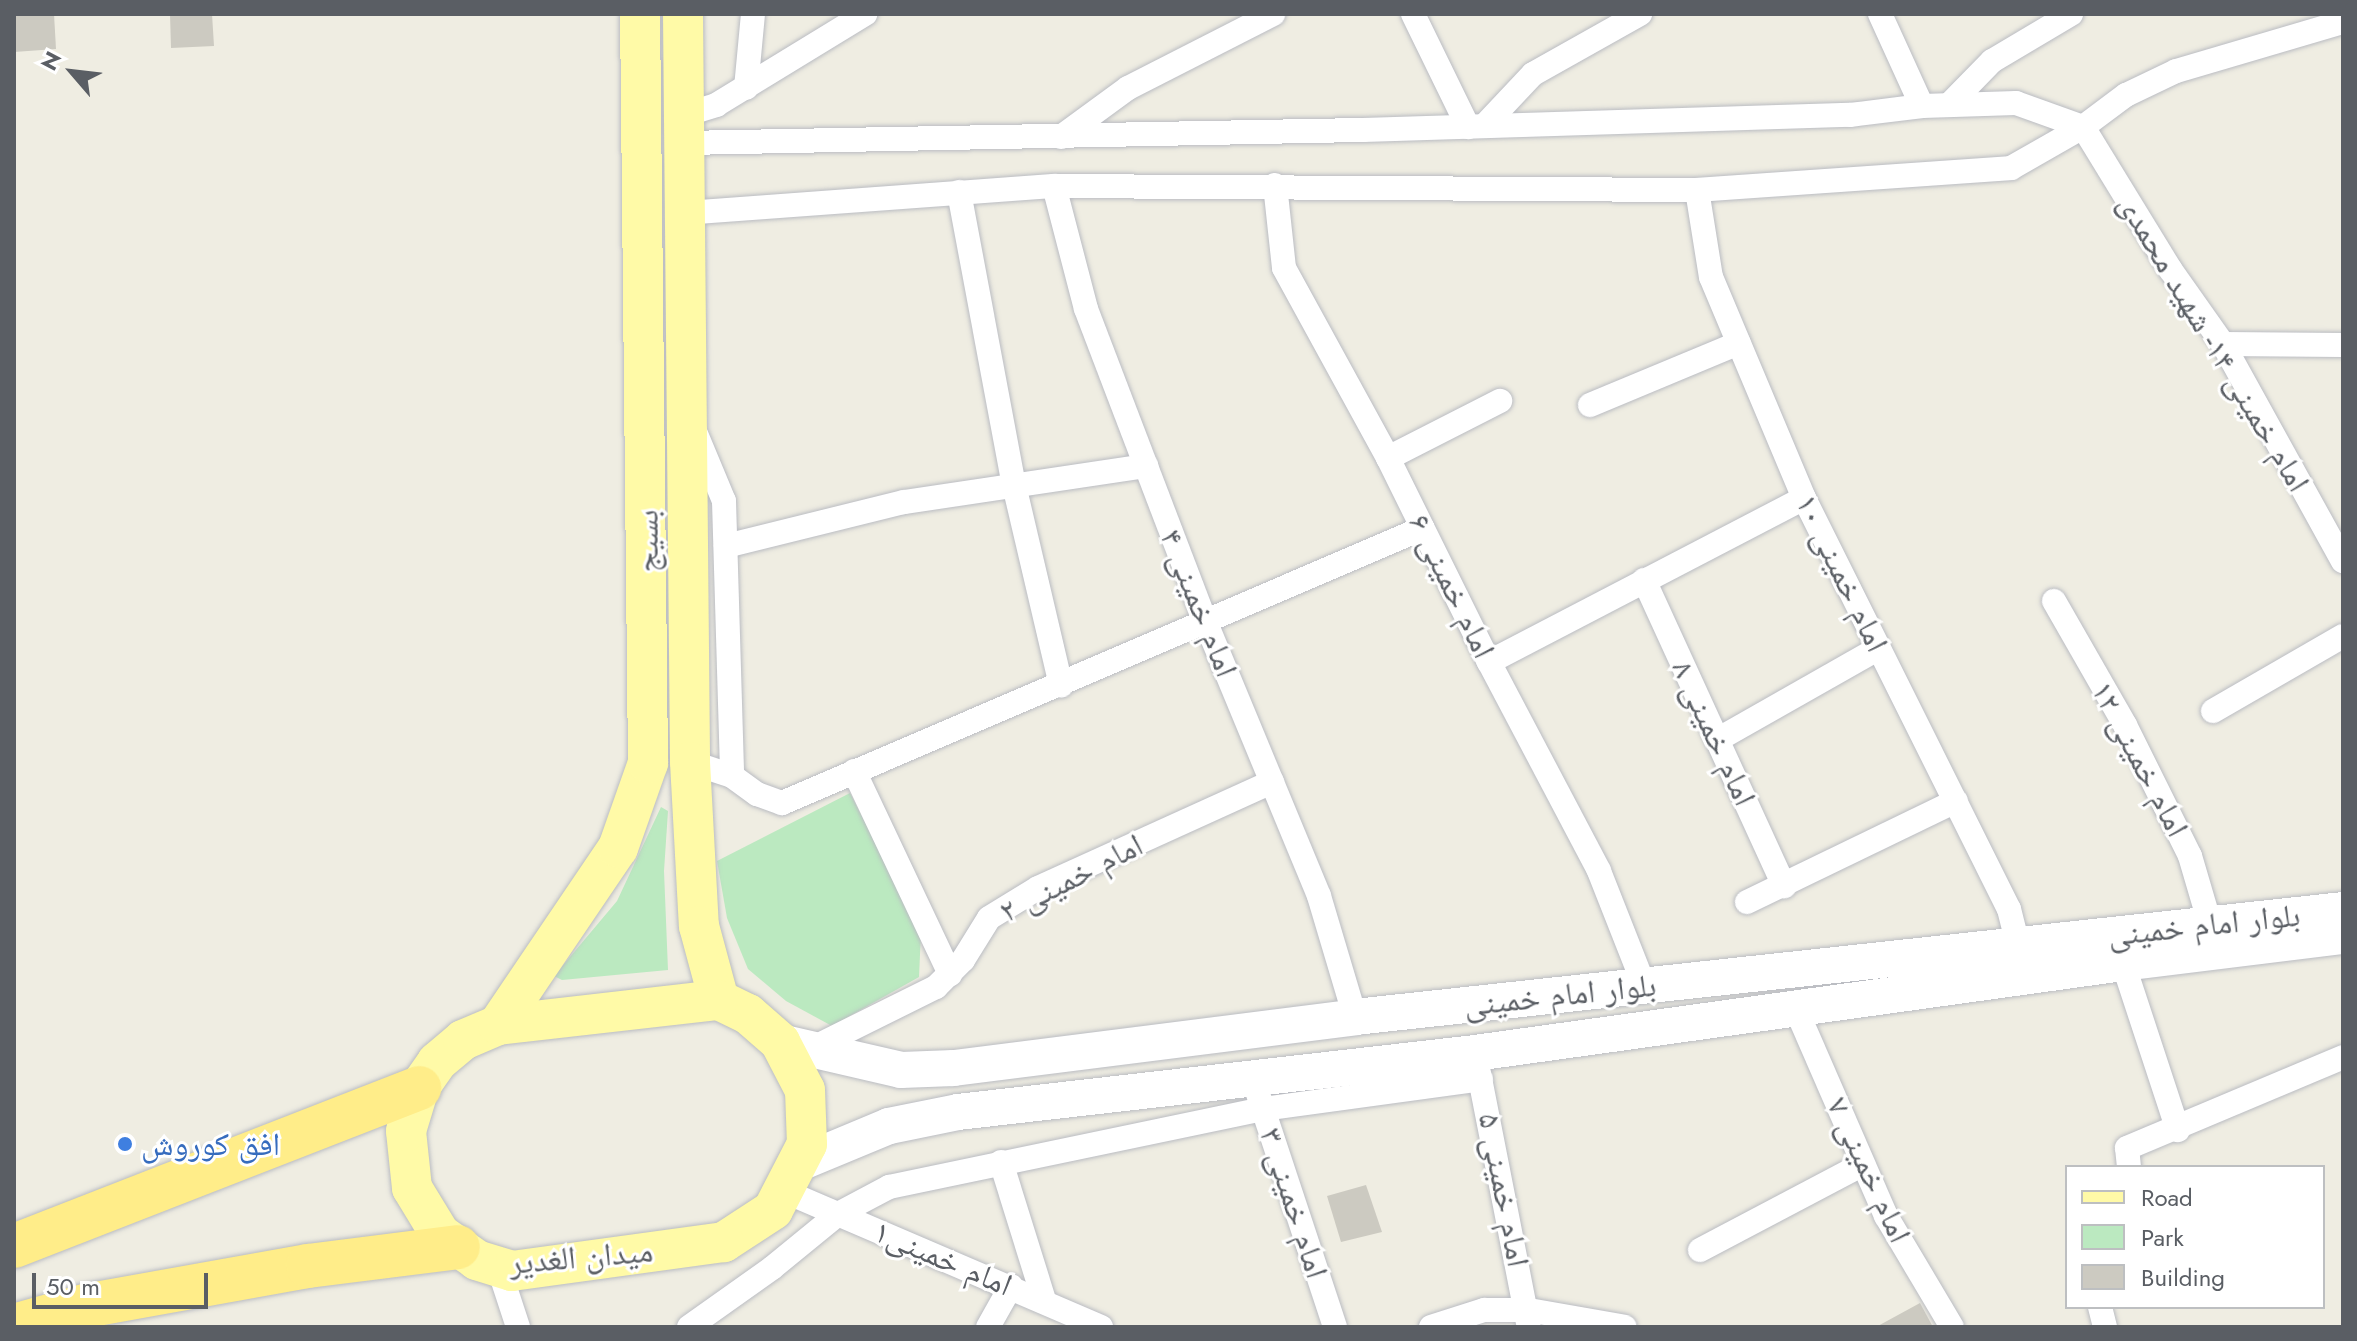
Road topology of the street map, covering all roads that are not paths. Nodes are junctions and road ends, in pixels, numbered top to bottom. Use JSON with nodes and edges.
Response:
{"nodes":[{"id":1,"x":640,"y":14,"type":"edge"},
{"id":2,"x":683,"y":14,"type":"edge"},
{"id":3,"x":753,"y":14,"type":"edge"},
{"id":4,"x":865,"y":14,"type":"edge"},
{"id":5,"x":1273,"y":14,"type":"edge"},
{"id":6,"x":1413,"y":14,"type":"edge"},
{"id":7,"x":1640,"y":14,"type":"edge"},
{"id":8,"x":1880,"y":14,"type":"edge"},
{"id":9,"x":2071,"y":14,"type":"edge"},
{"id":10,"x":2343,"y":22,"type":"edge"},
{"id":11,"x":746,"y":88,"type":"junction"},
{"id":12,"x":1949,"y":105,"type":"junction"},
{"id":13,"x":1922,"y":106,"type":"junction"},
{"id":14,"x":1476,"y":126,"type":"junction"},
{"id":15,"x":2083,"y":127,"type":"junction"},
{"id":16,"x":684,"y":129,"type":"junction"},
{"id":17,"x":1061,"y":137,"type":"junction"},
{"id":18,"x":1275,"y":185,"type":"junction"},
{"id":19,"x":1054,"y":186,"type":"junction"},
{"id":20,"x":1697,"y":190,"type":"junction"},
{"id":21,"x":959,"y":192,"type":"junction"},
{"id":22,"x":685,"y":213,"type":"junction"},
{"id":23,"x":1739,"y":343,"type":"junction"},
{"id":24,"x":2223,"y":344,"type":"junction"},
{"id":25,"x":2343,"y":345,"type":"edge"},
{"id":26,"x":1500,"y":401,"type":"dead end"},
{"id":27,"x":1590,"y":405,"type":"dead end"},
{"id":28,"x":687,"y":411,"type":"junction"},
{"id":29,"x":1388,"y":458,"type":"junction"},
{"id":30,"x":1146,"y":466,"type":"junction"},
{"id":31,"x":1014,"y":485,"type":"junction"},
{"id":32,"x":1804,"y":498,"type":"junction"},
{"id":33,"x":1423,"y":528,"type":"junction"},
{"id":34,"x":726,"y":546,"type":"junction"},
{"id":35,"x":2343,"y":561,"type":"edge"},
{"id":36,"x":1644,"y":580,"type":"junction"},
{"id":37,"x":2054,"y":601,"type":"dead end"},
{"id":38,"x":1206,"y":623,"type":"junction"},
{"id":39,"x":2343,"y":636,"type":"edge"},
{"id":40,"x":1879,"y":648,"type":"junction"},
{"id":41,"x":1489,"y":662,"type":"junction"},
{"id":42,"x":1061,"y":686,"type":"junction"},
{"id":43,"x":2213,"y":711,"type":"dead end"},
{"id":44,"x":1717,"y":740,"type":"junction"},
{"id":45,"x":690,"y":762,"type":"junction"},
{"id":46,"x":648,"y":763,"type":"junction"},
{"id":47,"x":854,"y":771,"type":"junction"},
{"id":48,"x":732,"y":776,"type":"junction"},
{"id":49,"x":1272,"y":782,"type":"junction"},
{"id":50,"x":1956,"y":801,"type":"junction"},
{"id":51,"x":1784,"y":886,"type":"junction"},
{"id":52,"x":1747,"y":902,"type":"dead end"},
{"id":53,"x":2210,"y":924,"type":"junction"},
{"id":54,"x":2342,"y":932,"type":"edge"},
{"id":55,"x":2001,"y":958,"type":"junction"},
{"id":56,"x":2123,"y":963,"type":"junction"},
{"id":57,"x":950,"y":974,"type":"junction"},
{"id":58,"x":1644,"y":985,"type":"junction"},
{"id":59,"x":719,"y":1000,"type":"junction"},
{"id":60,"x":1796,"y":1009,"type":"junction"},
{"id":61,"x":1355,"y":1017,"type":"junction"},
{"id":62,"x":498,"y":1025,"type":"junction"},
{"id":63,"x":796,"y":1045,"type":"junction"},
{"id":64,"x":2343,"y":1057,"type":"edge"},
{"id":65,"x":1478,"y":1066,"type":"junction"},
{"id":66,"x":419,"y":1088,"type":"junction"},
{"id":67,"x":1258,"y":1094,"type":"junction"},
{"id":68,"x":2178,"y":1130,"type":"junction"},
{"id":69,"x":1001,"y":1162,"type":"junction"},
{"id":70,"x":1863,"y":1164,"type":"junction"},
{"id":71,"x":2129,"y":1165,"type":"edge"},
{"id":72,"x":792,"y":1177,"type":"junction"},
{"id":73,"x":838,"y":1214,"type":"junction"},
{"id":74,"x":14,"y":1246,"type":"edge"},
{"id":75,"x":458,"y":1247,"type":"junction"},
{"id":76,"x":1700,"y":1250,"type":"dead end"},
{"id":77,"x":498,"y":1266,"type":"junction"},
{"id":78,"x":1011,"y":1286,"type":"junction"},
{"id":79,"x":1044,"y":1300,"type":"junction"},
{"id":80,"x":89,"y":1316,"type":"edge"},
{"id":81,"x":1529,"y":1318,"type":"edge"},
{"id":82,"x":14,"y":1326,"type":"edge"},
{"id":83,"x":518,"y":1327,"type":"edge"},
{"id":84,"x":689,"y":1327,"type":"edge"},
{"id":85,"x":988,"y":1327,"type":"edge"},
{"id":86,"x":1101,"y":1327,"type":"edge"},
{"id":87,"x":1335,"y":1327,"type":"edge"},
{"id":88,"x":1431,"y":1327,"type":"edge"},
{"id":89,"x":1625,"y":1327,"type":"edge"},
{"id":90,"x":1952,"y":1327,"type":"edge"}],
"edges":[{"from":1,"to":46,"type":"main road","name":"بسیج"},
{"from":2,"to":16,"type":"main road","name":"بسیج"},
{"from":3,"to":11,"type":"street"},
{"from":4,"to":11,"type":"street"},
{"from":5,"to":17,"type":"street"},
{"from":6,"to":14,"type":"street"},
{"from":7,"to":14,"type":"street"},
{"from":8,"to":13,"type":"street"},
{"from":9,"to":12,"type":"street"},
{"from":10,"to":15,"type":"street"},
{"from":11,"to":16,"type":"street"},
{"from":12,"to":13,"type":"street"},
{"from":12,"to":15,"type":"street"},
{"from":13,"to":14,"type":"street"},
{"from":14,"to":17,"type":"street"},
{"from":15,"to":20,"type":"street"},
{"from":15,"to":24,"type":"street","name":"امام خمینی ۱۴- شهید محمدی"},
{"from":16,"to":17,"type":"street"},
{"from":16,"to":22,"type":"main road","name":"بسیج"},
{"from":18,"to":19,"type":"street"},
{"from":18,"to":20,"type":"street"},
{"from":18,"to":29,"type":"street","name":"امام خمینی ۶"},
{"from":19,"to":21,"type":"street"},
{"from":19,"to":30,"type":"street","name":"امام خمینی ۴"},
{"from":20,"to":23,"type":"street","name":"امام خمینی ۱۰"},
{"from":21,"to":22,"type":"street"},
{"from":21,"to":31,"type":"street"},
{"from":22,"to":28,"type":"main road","name":"بسیج"},
{"from":23,"to":27,"type":"street"},
{"from":23,"to":32,"type":"street","name":"امام خمینی ۱۰"},
{"from":24,"to":25,"type":"street"},
{"from":24,"to":35,"type":"street","name":"امام خمینی ۱۴- شهید محمدی"},
{"from":26,"to":29,"type":"street"},
{"from":28,"to":34,"type":"street"},
{"from":28,"to":45,"type":"main road","name":"بسیج"},
{"from":29,"to":33,"type":"street","name":"امام خمینی ۶"},
{"from":30,"to":31,"type":"street"},
{"from":30,"to":38,"type":"street","name":"امام خمینی ۴"},
{"from":31,"to":34,"type":"street"},
{"from":31,"to":42,"type":"street"},
{"from":32,"to":36,"type":"street"},
{"from":32,"to":40,"type":"street","name":"امام خمینی ۱۰"},
{"from":33,"to":38,"type":"street"},
{"from":33,"to":41,"type":"street","name":"امام خمینی ۶"},
{"from":34,"to":48,"type":"street"},
{"from":36,"to":41,"type":"street"},
{"from":36,"to":44,"type":"street","name":"امام خمینی ۸"},
{"from":37,"to":53,"type":"street","name":"امام خمینی ۱۲"},
{"from":38,"to":42,"type":"street"},
{"from":38,"to":49,"type":"street","name":"امام خمینی ۴"},
{"from":39,"to":43,"type":"street"},
{"from":40,"to":44,"type":"street"},
{"from":40,"to":50,"type":"street","name":"امام خمینی ۱۰"},
{"from":41,"to":58,"type":"street","name":"امام خمینی ۶"},
{"from":42,"to":47,"type":"street"},
{"from":44,"to":51,"type":"street","name":"امام خمینی ۸"},
{"from":45,"to":46,"type":"main road"},
{"from":45,"to":48,"type":"street"},
{"from":45,"to":59,"type":"main road","name":"بسیج"},
{"from":46,"to":62,"type":"main road","name":"بسیج"},
{"from":47,"to":48,"type":"street"},
{"from":47,"to":57,"type":"street"},
{"from":49,"to":57,"type":"street","name":"امام خمینی ۲"},
{"from":49,"to":61,"type":"street","name":"امام خمینی ۴"},
{"from":50,"to":51,"type":"street"},
{"from":50,"to":55,"type":"street","name":"امام خمینی ۱۰"},
{"from":51,"to":52,"type":"street"},
{"from":53,"to":54,"type":"main road","name":"بلوار امام خمینی"},
{"from":53,"to":55,"type":"main road","name":"بلوار امام خمینی"},
{"from":54,"to":56,"type":"main road","name":"بلوار امام خمینی"},
{"from":55,"to":56,"type":"main road","name":"بلوار امام خمینی"},
{"from":55,"to":58,"type":"main road","name":"بلوار امام خمینی"},
{"from":55,"to":60,"type":"main road","name":"بلوار امام خمینی"},
{"from":56,"to":68,"type":"street"},
{"from":57,"to":63,"type":"street","name":"امام خمینی ۲"},
{"from":58,"to":61,"type":"main road","name":"بلوار امام خمینی"},
{"from":59,"to":62,"type":"main road","name":"میدان الغدیر"},
{"from":59,"to":63,"type":"main road"},
{"from":60,"to":65,"type":"main road","name":"بلوار امام خمینی"},
{"from":60,"to":70,"type":"street","name":"امام خمینی ۷"},
{"from":61,"to":63,"type":"main road","name":"بلوار امام خمینی"},
{"from":62,"to":66,"type":"main road","name":"میدان الغدیر"},
{"from":63,"to":72,"type":"main road"},
{"from":64,"to":68,"type":"street"},
{"from":65,"to":67,"type":"main road","name":"بلوار امام خمینی"},
{"from":65,"to":81,"type":"street","name":"امام خمینی ۵"},
{"from":66,"to":74,"type":"highway"},
{"from":66,"to":75,"type":"main road","name":"میدان الغدیر"},
{"from":67,"to":69,"type":"street"},
{"from":67,"to":72,"type":"main road","name":"بلوار امام خمینی"},
{"from":67,"to":87,"type":"street","name":"امام خمینی ۳"},
{"from":68,"to":71,"type":"street"},
{"from":69,"to":73,"type":"street"},
{"from":69,"to":79,"type":"street"},
{"from":70,"to":76,"type":"street"},
{"from":70,"to":90,"type":"street","name":"امام خمینی ۷"},
{"from":72,"to":73,"type":"street","name":"امام خمینی۱"},
{"from":72,"to":77,"type":"main road","name":"میدان الغدیر"},
{"from":73,"to":78,"type":"street","name":"امام خمینی۱"},
{"from":73,"to":84,"type":"street"},
{"from":75,"to":77,"type":"main road","name":"میدان الغدیر"},
{"from":75,"to":80,"type":"highway"},
{"from":77,"to":83,"type":"street"},
{"from":78,"to":79,"type":"street","name":"امام خمینی۱"},
{"from":78,"to":85,"type":"street"},
{"from":79,"to":86,"type":"street","name":"امام خمینی۱"},
{"from":80,"to":82,"type":"highway"},
{"from":81,"to":88,"type":"street"},
{"from":81,"to":89,"type":"street"}]}
